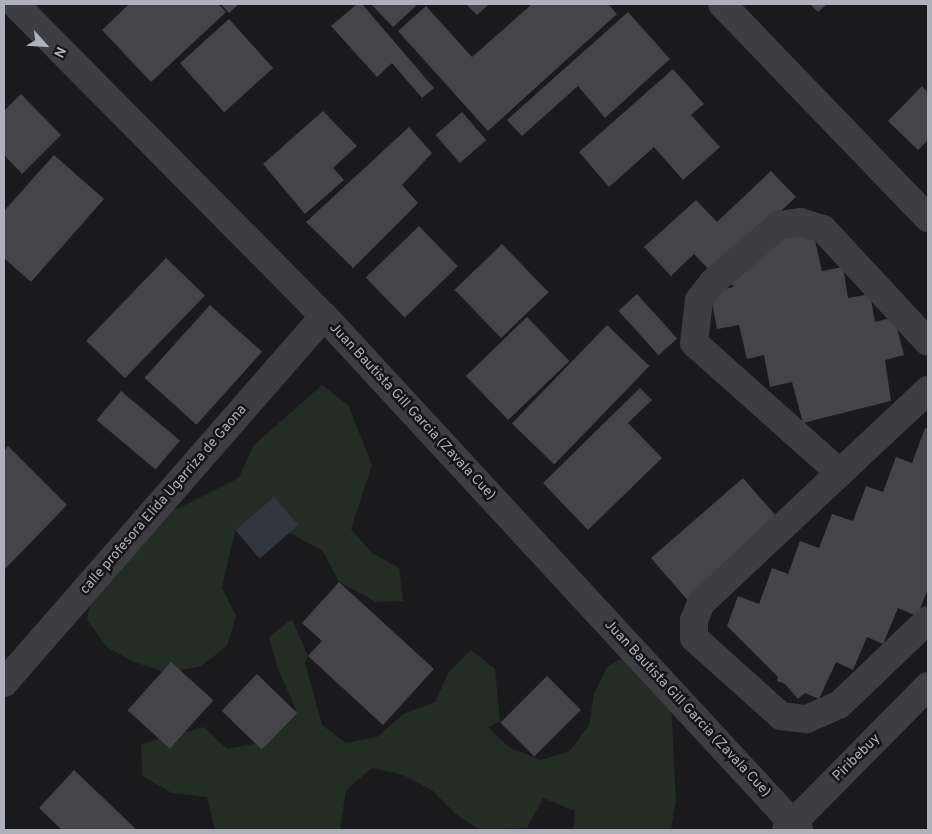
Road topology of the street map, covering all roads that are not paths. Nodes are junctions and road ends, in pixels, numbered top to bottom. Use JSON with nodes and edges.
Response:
{"nodes":[{"id":1,"x":15,"y":4,"type":"edge"},
{"id":2,"x":722,"y":4,"type":"edge"},
{"id":3,"x":928,"y":218,"type":"edge"},
{"id":4,"x":324,"y":316,"type":"junction"},
{"id":5,"x":928,"y":342,"type":"edge"},
{"id":6,"x":928,"y":390,"type":"edge"},
{"id":7,"x":840,"y":473,"type":"junction"},
{"id":8,"x":928,"y":620,"type":"edge"},
{"id":9,"x":4,"y":683,"type":"edge"},
{"id":10,"x":928,"y":686,"type":"edge"},
{"id":11,"x":793,"y":828,"type":"edge"}],
"edges":[{"from":1,"to":4,"type":"street","name":"Juan Bautista Gill Garcia (Zavala Cue)"},
{"from":2,"to":3,"type":"street"},
{"from":4,"to":9,"type":"street","name":"calle profesora Elida Ugarriza de Gaona"},
{"from":4,"to":11,"type":"street","name":"Juan Bautista Gill Garcia (Zavala Cue)"},
{"from":5,"to":7,"type":"street"},
{"from":6,"to":7,"type":"street"},
{"from":7,"to":8,"type":"street"},
{"from":10,"to":11,"type":"street","name":"Piribebuy"}]}
